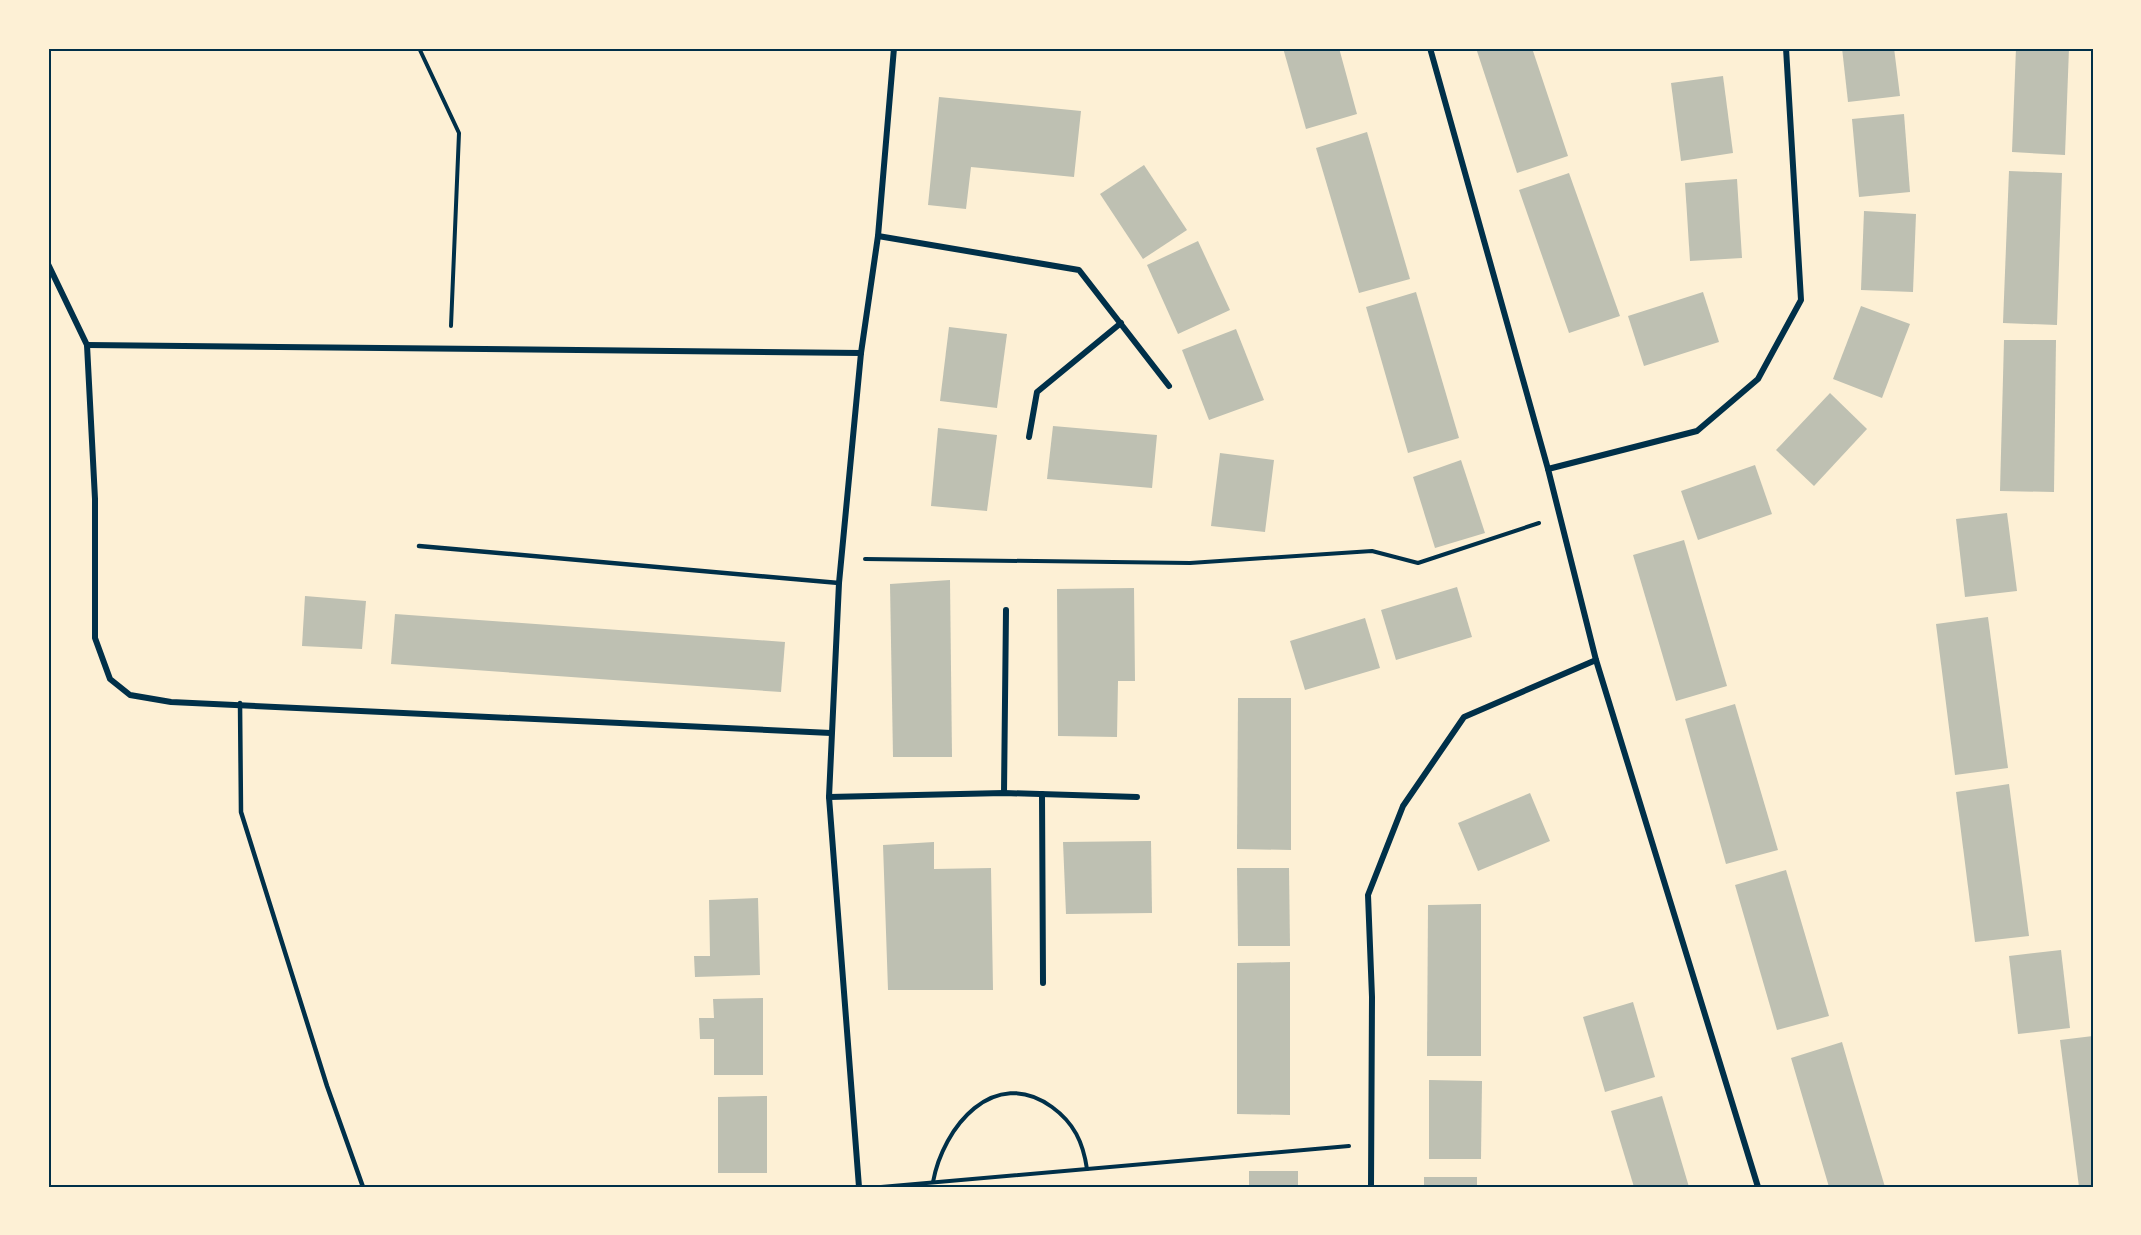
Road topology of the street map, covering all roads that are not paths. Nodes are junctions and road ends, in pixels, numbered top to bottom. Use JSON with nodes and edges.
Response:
{"nodes":[{"id":1,"x":894,"y":48,"type":"edge"},
{"id":2,"x":1430,"y":48,"type":"edge"},
{"id":3,"x":1786,"y":48,"type":"edge"},
{"id":4,"x":878,"y":236,"type":"junction"},
{"id":5,"x":48,"y":264,"type":"edge"},
{"id":6,"x":1121,"y":323,"type":"junction"},
{"id":7,"x":87,"y":345,"type":"junction"},
{"id":8,"x":861,"y":353,"type":"junction"},
{"id":9,"x":1169,"y":386,"type":"dead end"},
{"id":10,"x":1029,"y":437,"type":"dead end"},
{"id":11,"x":1548,"y":469,"type":"junction"},
{"id":12,"x":419,"y":546,"type":"dead end"},
{"id":13,"x":839,"y":583,"type":"junction"},
{"id":14,"x":1006,"y":610,"type":"dead end"},
{"id":15,"x":1596,"y":660,"type":"junction"},
{"id":16,"x":240,"y":703,"type":"junction"},
{"id":17,"x":831,"y":733,"type":"junction"},
{"id":18,"x":1004,"y":793,"type":"junction"},
{"id":19,"x":1042,"y":794,"type":"junction"},
{"id":20,"x":829,"y":797,"type":"junction"},
{"id":21,"x":1137,"y":797,"type":"dead end"},
{"id":22,"x":1043,"y":983,"type":"dead end"},
{"id":23,"x":363,"y":1187,"type":"edge"},
{"id":24,"x":860,"y":1187,"type":"edge"},
{"id":25,"x":1371,"y":1187,"type":"edge"},
{"id":26,"x":1758,"y":1187,"type":"edge"}],
"edges":[{"from":1,"to":4,"type":"street"},
{"from":2,"to":11,"type":"street"},
{"from":3,"to":11,"type":"street"},
{"from":4,"to":6,"type":"street"},
{"from":4,"to":8,"type":"street"},
{"from":5,"to":7,"type":"street"},
{"from":6,"to":9,"type":"street"},
{"from":6,"to":10,"type":"street"},
{"from":7,"to":8,"type":"street"},
{"from":7,"to":16,"type":"street"},
{"from":8,"to":13,"type":"street"},
{"from":11,"to":15,"type":"street"},
{"from":12,"to":13,"type":"lane"},
{"from":13,"to":17,"type":"street"},
{"from":14,"to":18,"type":"street"},
{"from":15,"to":25,"type":"street"},
{"from":15,"to":26,"type":"street"},
{"from":16,"to":17,"type":"street"},
{"from":16,"to":23,"type":"lane"},
{"from":17,"to":20,"type":"street"},
{"from":18,"to":19,"type":"street"},
{"from":18,"to":20,"type":"street"},
{"from":19,"to":21,"type":"street"},
{"from":19,"to":22,"type":"street"},
{"from":20,"to":24,"type":"street"}]}
